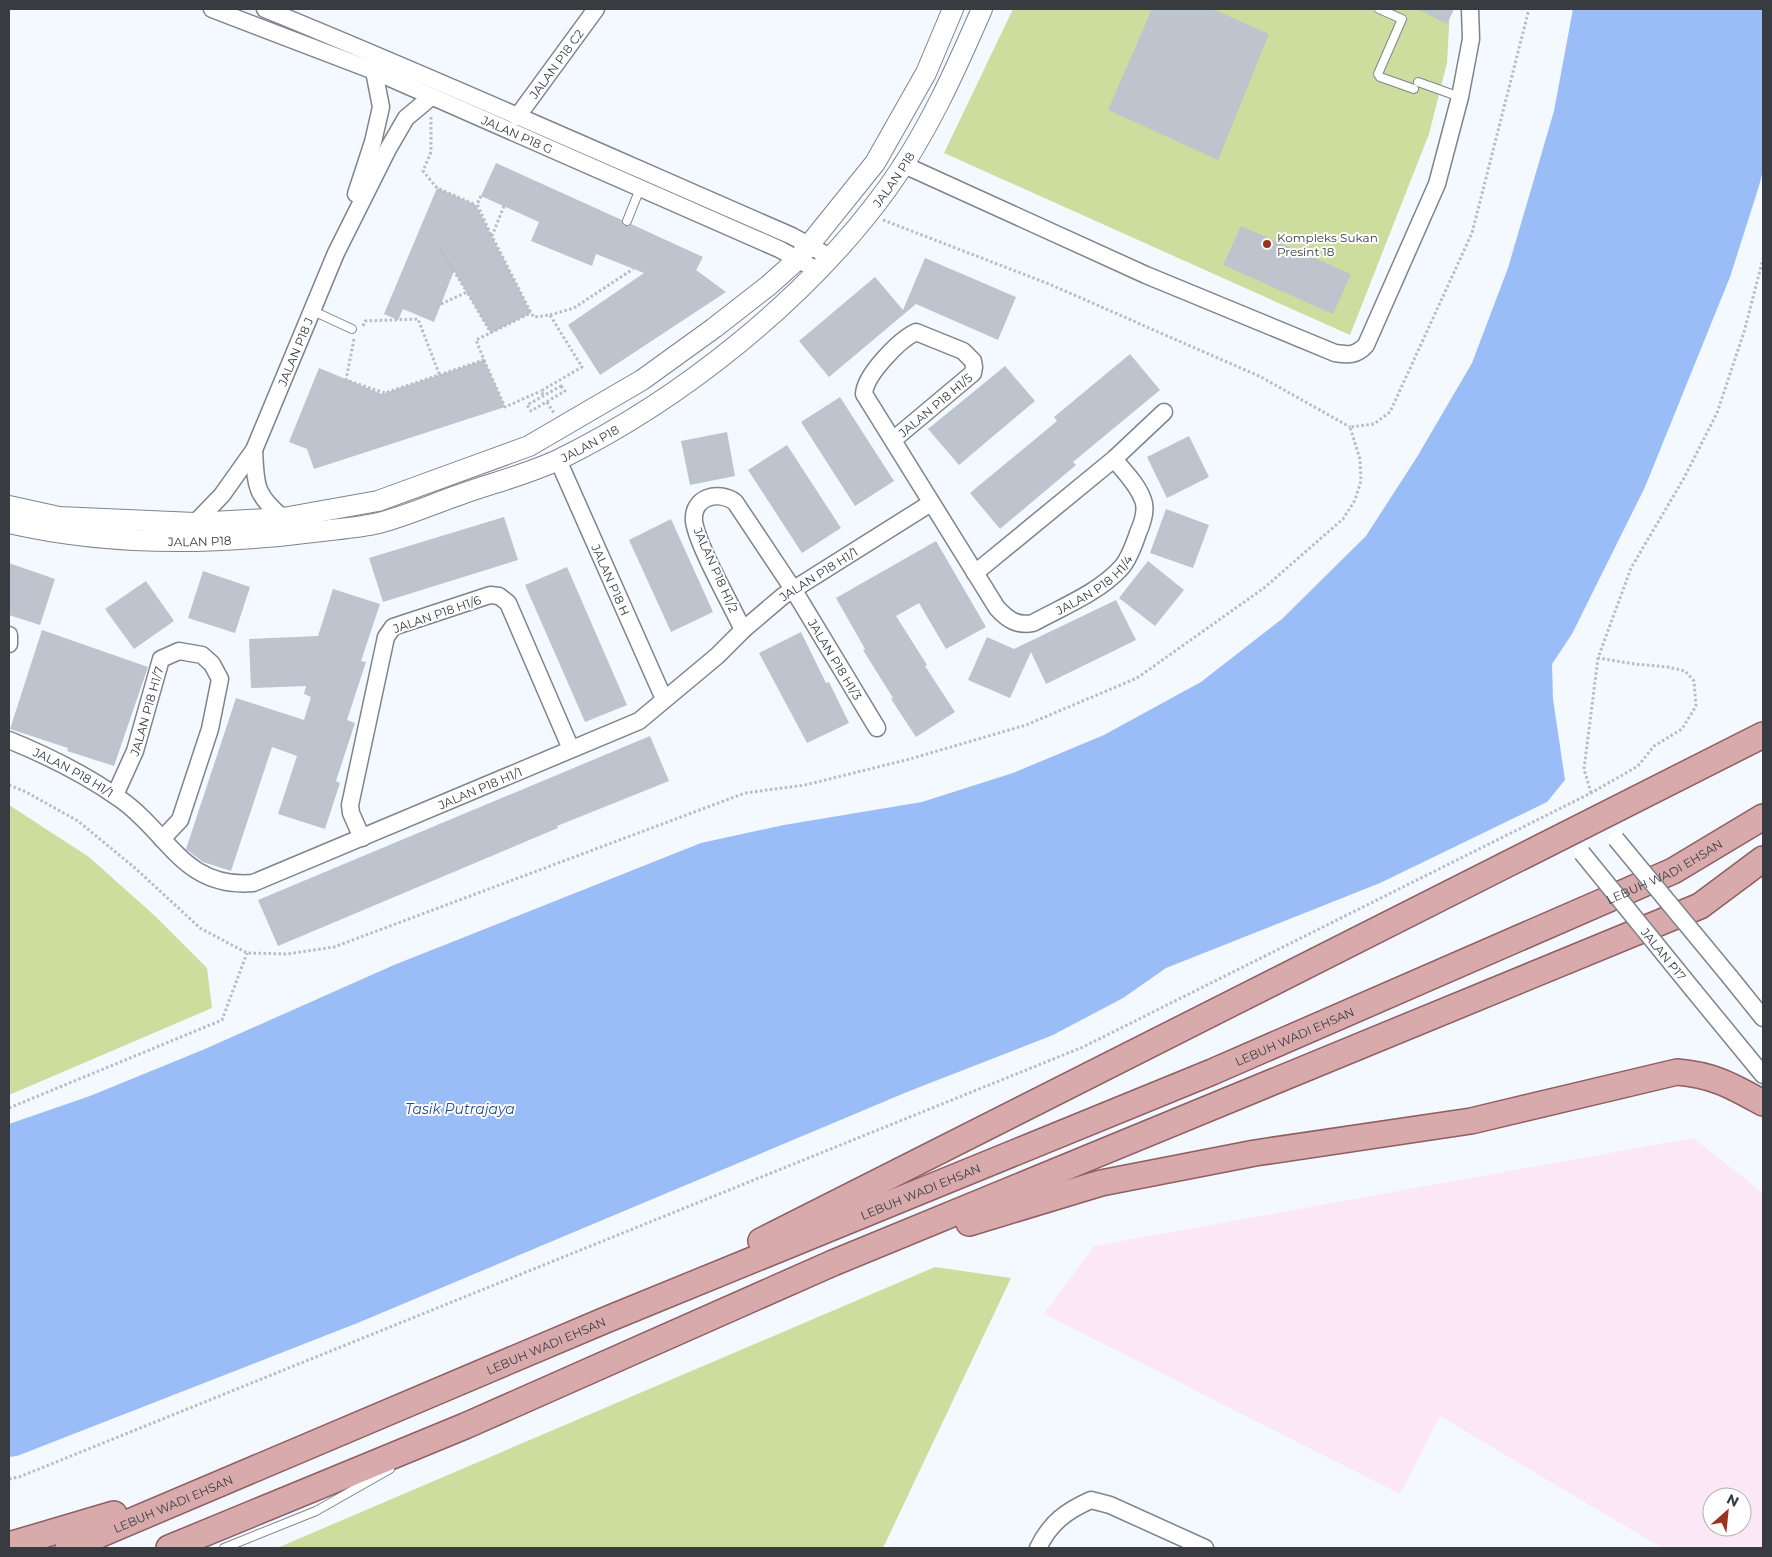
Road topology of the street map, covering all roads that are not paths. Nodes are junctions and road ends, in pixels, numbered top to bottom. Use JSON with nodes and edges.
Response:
{"nodes":[{"id":1,"x":212,"y":9,"type":"edge"},
{"id":2,"x":265,"y":9,"type":"edge"},
{"id":3,"x":596,"y":9,"type":"edge"},
{"id":4,"x":953,"y":9,"type":"edge"},
{"id":5,"x":982,"y":9,"type":"edge"},
{"id":6,"x":1379,"y":9,"type":"edge"},
{"id":7,"x":1470,"y":9,"type":"edge"},
{"id":8,"x":374,"y":71,"type":"junction"},
{"id":9,"x":431,"y":97,"type":"junction"},
{"id":10,"x":1460,"y":98,"type":"junction"},
{"id":11,"x":516,"y":117,"type":"junction"},
{"id":12,"x":902,"y":164,"type":"junction"},
{"id":13,"x":646,"y":173,"type":"junction"},
{"id":14,"x":639,"y":189,"type":"junction"},
{"id":15,"x":627,"y":220,"type":"dead end"},
{"id":16,"x":803,"y":252,"type":"junction"},
{"id":17,"x":336,"y":253,"type":"junction"},
{"id":18,"x":823,"y":264,"type":"junction"},
{"id":19,"x":311,"y":310,"type":"junction"},
{"id":20,"x":354,"y":332,"type":"road end"},
{"id":21,"x":1164,"y":412,"type":"dead end"},
{"id":22,"x":893,"y":440,"type":"junction"},
{"id":23,"x":254,"y":450,"type":"junction"},
{"id":24,"x":1114,"y":459,"type":"junction"},
{"id":25,"x":558,"y":460,"type":"junction"},
{"id":26,"x":931,"y":503,"type":"junction"},
{"id":27,"x":9,"y":506,"type":"edge"},
{"id":28,"x":283,"y":518,"type":"junction"},
{"id":29,"x":9,"y":522,"type":"edge"},
{"id":30,"x":195,"y":523,"type":"junction"},
{"id":31,"x":975,"y":573,"type":"junction"},
{"id":32,"x":793,"y":589,"type":"junction"},
{"id":33,"x":743,"y":630,"type":"junction"},
{"id":34,"x":9,"y":635,"type":"edge"},
{"id":35,"x":9,"y":644,"type":"edge"},
{"id":36,"x":664,"y":699,"type":"junction"},
{"id":37,"x":877,"y":728,"type":"dead end"},
{"id":38,"x":1763,"y":735,"type":"edge"},
{"id":39,"x":9,"y":740,"type":"edge"},
{"id":40,"x":571,"y":750,"type":"junction"},
{"id":41,"x":115,"y":796,"type":"junction"},
{"id":42,"x":1600,"y":817,"type":"junction"},
{"id":43,"x":1763,"y":817,"type":"edge"},
{"id":44,"x":1564,"y":834,"type":"junction"},
{"id":45,"x":362,"y":838,"type":"junction"},
{"id":46,"x":162,"y":839,"type":"junction"},
{"id":47,"x":1763,"y":859,"type":"edge"},
{"id":48,"x":1763,"y":1018,"type":"edge"},
{"id":49,"x":1763,"y":1075,"type":"edge"},
{"id":50,"x":1763,"y":1103,"type":"edge"},
{"id":51,"x":833,"y":1263,"type":"junction"},
{"id":52,"x":608,"y":1319,"type":"junction"},
{"id":53,"x":465,"y":1426,"type":"junction"},
{"id":54,"x":407,"y":1459,"type":"dead end"},
{"id":55,"x":399,"y":1464,"type":"dead end"},
{"id":56,"x":246,"y":1474,"type":"junction"},
{"id":57,"x":9,"y":1545,"type":"edge"},
{"id":58,"x":68,"y":1548,"type":"edge"},
{"id":59,"x":169,"y":1548,"type":"edge"},
{"id":60,"x":224,"y":1548,"type":"edge"},
{"id":61,"x":1038,"y":1548,"type":"edge"},
{"id":62,"x":1205,"y":1548,"type":"edge"}],
"edges":[{"from":1,"to":8,"type":"street","name":"JALAN P18 G"},
{"from":2,"to":11,"type":"street","name":"JALAN P18 G"},
{"from":3,"to":11,"type":"street","name":"JALAN P18 C2"},
{"from":4,"to":16,"type":"street","name":"JALAN P18"},
{"from":5,"to":12,"type":"street","name":"JALAN P18"},
{"from":6,"to":10,"type":"lane"},
{"from":7,"to":10,"type":"street"},
{"from":8,"to":9,"type":"street","name":"JALAN P18 G"},
{"from":8,"to":17,"type":"street","name":"JALAN P18 J"},
{"from":9,"to":14,"type":"street","name":"JALAN P18 G"},
{"from":9,"to":17,"type":"street","name":"JALAN P18 J"},
{"from":10,"to":12,"type":"street"},
{"from":11,"to":13,"type":"street","name":"JALAN P18 G"},
{"from":12,"to":18,"type":"street","name":"JALAN P18"},
{"from":13,"to":14,"type":"lane"},
{"from":13,"to":16,"type":"street","name":"JALAN P18 G"},
{"from":14,"to":15,"type":"lane"},
{"from":14,"to":16,"type":"street","name":"JALAN P18 G"},
{"from":16,"to":18,"type":"street","name":"JALAN P18 G"},
{"from":16,"to":28,"type":"street","name":"JALAN P18"},
{"from":17,"to":19,"type":"street","name":"JALAN P18 J"},
{"from":18,"to":25,"type":"street","name":"JALAN P18"},
{"from":19,"to":20,"type":"lane"},
{"from":19,"to":23,"type":"street","name":"JALAN P18 J"},
{"from":21,"to":24,"type":"street"},
{"from":22,"to":22,"type":"street","name":"JALAN P18 H1/5"},
{"from":22,"to":26,"type":"street","name":"JALAN P18 H1/5"},
{"from":23,"to":28,"type":"street","name":"JALAN P18 J"},
{"from":23,"to":30,"type":"street","name":"JALAN P18 J"},
{"from":24,"to":31,"type":"street"},
{"from":24,"to":31,"type":"street","name":"JALAN P18 H1/4"},
{"from":25,"to":29,"type":"street","name":"JALAN P18"},
{"from":25,"to":36,"type":"street","name":"JALAN P18 H"},
{"from":26,"to":31,"type":"street","name":"JALAN P18 H1/4"},
{"from":26,"to":32,"type":"street","name":"JALAN P18 H1/1"},
{"from":27,"to":30,"type":"street","name":"JALAN P18"},
{"from":28,"to":30,"type":"street","name":"JALAN P18"},
{"from":32,"to":33,"type":"street","name":"JALAN P18 H1/1"},
{"from":32,"to":33,"type":"street","name":"JALAN P18 H1/2"},
{"from":32,"to":37,"type":"street","name":"JALAN P18 H1/3"},
{"from":33,"to":36,"type":"street","name":"JALAN P18 H1/1"},
{"from":34,"to":35,"type":"street"},
{"from":36,"to":40,"type":"street","name":"JALAN P18 H1/1"},
{"from":38,"to":42,"type":"main road"},
{"from":39,"to":41,"type":"street","name":"JALAN P18 H1/1"},
{"from":40,"to":45,"type":"street","name":"JALAN P18 H1/1"},
{"from":40,"to":45,"type":"street","name":"JALAN P18 H1/6"},
{"from":41,"to":46,"type":"street","name":"JALAN P18 H1/1"},
{"from":41,"to":46,"type":"street","name":"JALAN P18 H1/7"},
{"from":42,"to":44,"type":"main road"},
{"from":42,"to":48,"type":"street","bridge":true},
{"from":43,"to":52,"type":"main road","name":"LEBUH WADI EHSAN"},
{"from":44,"to":49,"type":"street","name":"JALAN P17","bridge":true},
{"from":44,"to":52,"type":"main road"},
{"from":45,"to":46,"type":"street","name":"JALAN P18 H1/1"},
{"from":47,"to":51,"type":"main road"},
{"from":50,"to":51,"type":"main road"},
{"from":51,"to":53,"type":"main road"},
{"from":52,"to":56,"type":"main road","name":"LEBUH WADI EHSAN"},
{"from":53,"to":54,"type":"lane"},
{"from":53,"to":59,"type":"main road"},
{"from":55,"to":60,"type":"lane"},
{"from":56,"to":57,"type":"main road"},
{"from":56,"to":58,"type":"main road","name":"LEBUH WADI EHSAN"},
{"from":61,"to":62,"type":"street"}]}
